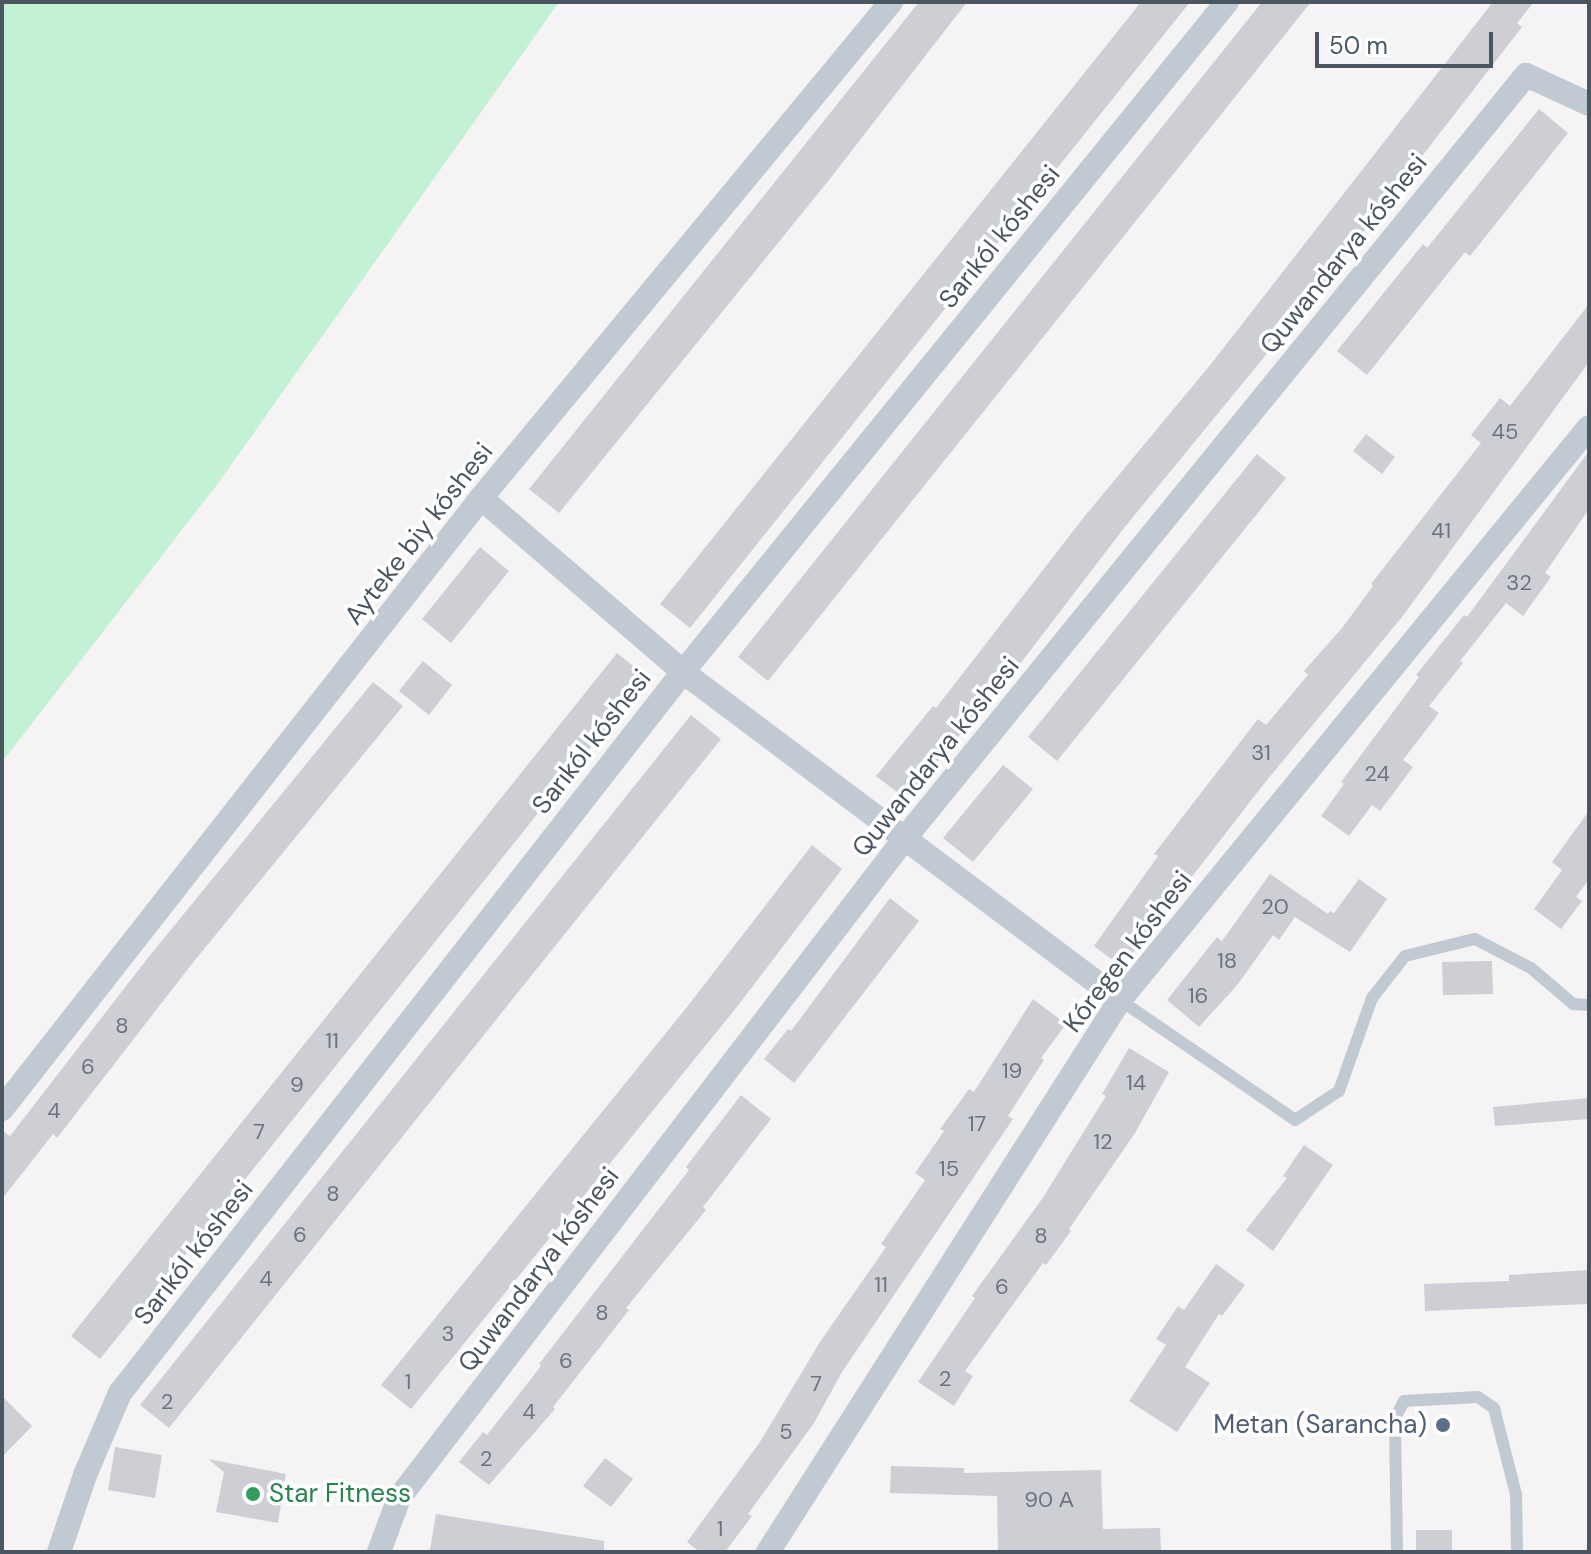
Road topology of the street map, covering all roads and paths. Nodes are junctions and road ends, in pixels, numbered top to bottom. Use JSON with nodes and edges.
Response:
{"nodes":[{"id":1,"x":891,"y":2,"type":"edge"},
{"id":2,"x":1227,"y":2,"type":"edge"},
{"id":3,"x":1589,"y":104,"type":"edge"},
{"id":4,"x":1589,"y":427,"type":"edge"},
{"id":5,"x":481,"y":498,"type":"junction"},
{"id":6,"x":683,"y":672,"type":"junction"},
{"id":7,"x":905,"y":838,"type":"junction"},
{"id":8,"x":1120,"y":1000,"type":"junction"},
{"id":9,"x":1589,"y":1005,"type":"edge"},
{"id":10,"x":2,"y":1109,"type":"edge"},
{"id":11,"x":59,"y":1552,"type":"edge"},
{"id":12,"x":379,"y":1552,"type":"edge"},
{"id":13,"x":768,"y":1552,"type":"edge"},
{"id":14,"x":1397,"y":1552,"type":"edge"},
{"id":15,"x":1517,"y":1552,"type":"edge"}],
"edges":[{"from":1,"to":5,"type":"street","name":"Ayteke biy kóshesi"},
{"from":2,"to":6,"type":"street","name":"Sarıkól kóshesi"},
{"from":3,"to":7,"type":"street","name":"Quwandarya kóshesi"},
{"from":4,"to":8,"type":"street","name":"Kóregen kóshesi"},
{"from":5,"to":6,"type":"street"},
{"from":5,"to":10,"type":"street","name":"Ayteke biy kóshesi"},
{"from":6,"to":7,"type":"street"},
{"from":6,"to":11,"type":"street","name":"Sarıkól kóshesi"},
{"from":7,"to":8,"type":"street"},
{"from":7,"to":12,"type":"street","name":"Quwandarya kóshesi"},
{"from":8,"to":9,"type":"lane"},
{"from":8,"to":13,"type":"street","name":"Kóregen kóshesi"},
{"from":14,"to":15,"type":"lane"}]}
